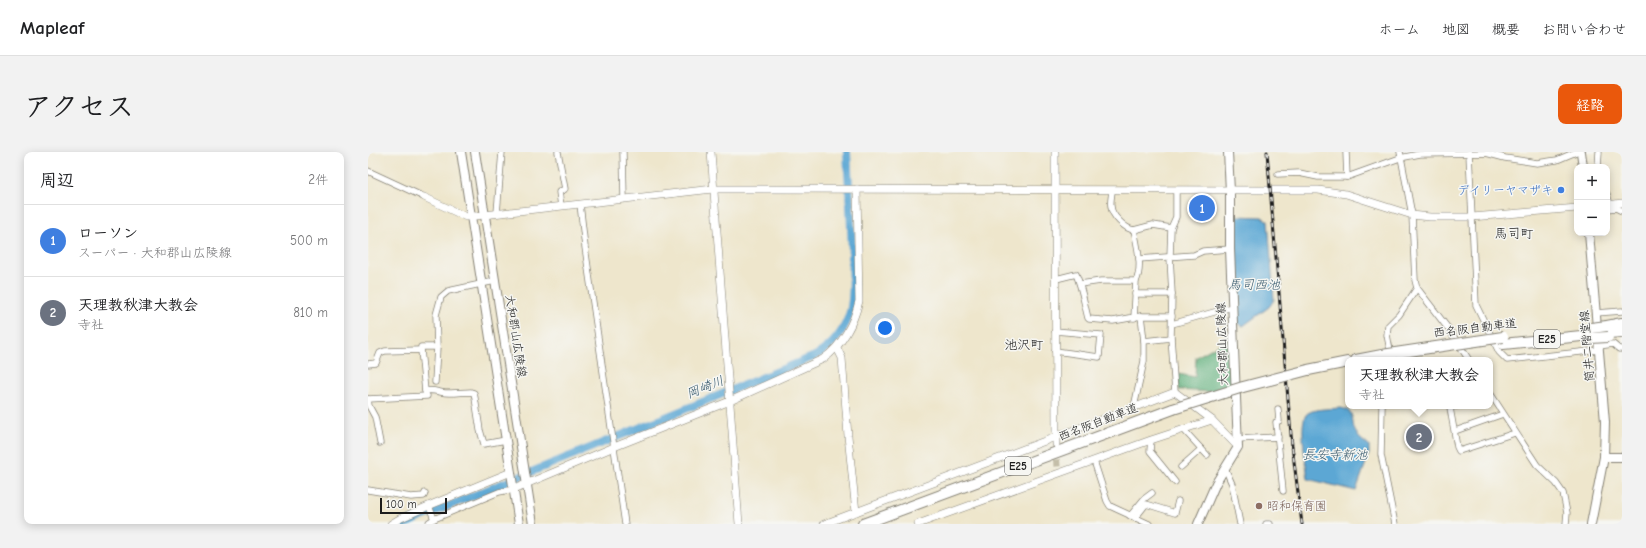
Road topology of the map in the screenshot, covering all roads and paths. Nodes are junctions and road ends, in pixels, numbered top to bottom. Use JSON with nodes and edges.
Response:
{"nodes":[{"id":1,"x":461,"y":152,"type":"edge"},
{"id":2,"x":475,"y":152,"type":"edge"},
{"id":3,"x":502,"y":152,"type":"edge"},
{"id":4,"x":558,"y":152,"type":"edge"},
{"id":5,"x":623,"y":152,"type":"edge"},
{"id":6,"x":711,"y":152,"type":"edge"},
{"id":7,"x":1055,"y":152,"type":"edge"},
{"id":8,"x":1228,"y":152,"type":"edge"},
{"id":9,"x":1346,"y":152,"type":"edge"},
{"id":10,"x":1576,"y":152,"type":"edge"},
{"id":11,"x":1581,"y":152,"type":"edge"},
{"id":12,"x":1599,"y":152,"type":"edge"},
{"id":13,"x":1436,"y":153,"type":"edge"},
{"id":14,"x":1469,"y":153,"type":"edge"},
{"id":15,"x":1486,"y":153,"type":"edge"},
{"id":16,"x":1400,"y":155,"type":"edge"},
{"id":17,"x":1583,"y":164,"type":"edge"},
{"id":18,"x":1598,"y":164,"type":"edge"},
{"id":19,"x":368,"y":171,"type":"edge"},
{"id":20,"x":1278,"y":174,"type":"dead end"},
{"id":21,"x":1347,"y":177,"type":"junction"},
{"id":22,"x":713,"y":189,"type":"junction"},
{"id":23,"x":856,"y":189,"type":"junction"},
{"id":24,"x":1055,"y":190,"type":"junction"},
{"id":25,"x":1112,"y":190,"type":"junction"},
{"id":26,"x":1176,"y":190,"type":"junction"},
{"id":27,"x":1230,"y":190,"type":"junction"},
{"id":28,"x":424,"y":197,"type":"joint"},
{"id":29,"x":624,"y":199,"type":"junction"},
{"id":30,"x":1622,"y":203,"type":"edge"},
{"id":31,"x":580,"y":204,"type":"junction"},
{"id":32,"x":561,"y":206,"type":"junction"},
{"id":33,"x":1610,"y":206,"type":"edge"},
{"id":34,"x":1610,"y":206,"type":"edge"},
{"id":35,"x":1574,"y":208,"type":"edge"},
{"id":36,"x":1622,"y":210,"type":"edge"},
{"id":37,"x":497,"y":213,"type":"junction"},
{"id":38,"x":485,"y":214,"type":"junction"},
{"id":39,"x":1412,"y":215,"type":"junction"},
{"id":40,"x":471,"y":216,"type":"junction"},
{"id":41,"x":1472,"y":217,"type":"junction"},
{"id":42,"x":1171,"y":228,"type":"junction"},
{"id":43,"x":1134,"y":230,"type":"junction"},
{"id":44,"x":1589,"y":236,"type":"edge"},
{"id":45,"x":1230,"y":250,"type":"junction"},
{"id":46,"x":1170,"y":257,"type":"junction"},
{"id":47,"x":1139,"y":259,"type":"junction"},
{"id":48,"x":1056,"y":279,"type":"junction"},
{"id":49,"x":495,"y":281,"type":"junction"},
{"id":50,"x":1136,"y":282,"type":"junction"},
{"id":51,"x":482,"y":283,"type":"junction"},
{"id":52,"x":1080,"y":284,"type":"junction"},
{"id":53,"x":1417,"y":288,"type":"junction"},
{"id":54,"x":1135,"y":294,"type":"junction"},
{"id":55,"x":1172,"y":294,"type":"junction"},
{"id":56,"x":1232,"y":307,"type":"junction"},
{"id":57,"x":1622,"y":311,"type":"edge"},
{"id":58,"x":1596,"y":313,"type":"junction"},
{"id":59,"x":1141,"y":316,"type":"junction"},
{"id":60,"x":1172,"y":316,"type":"junction"},
{"id":61,"x":1134,"y":318,"type":"junction"},
{"id":62,"x":1172,"y":324,"type":"junction"},
{"id":63,"x":1622,"y":324,"type":"edge"},
{"id":64,"x":1608,"y":330,"type":"junction"},
{"id":65,"x":1055,"y":331,"type":"junction"},
{"id":66,"x":1622,"y":332,"type":"edge"},
{"id":67,"x":1591,"y":333,"type":"junction"},
{"id":68,"x":1622,"y":336,"type":"edge"},
{"id":69,"x":1171,"y":338,"type":"junction"},
{"id":70,"x":1144,"y":341,"type":"junction"},
{"id":71,"x":1503,"y":341,"type":"junction"},
{"id":72,"x":437,"y":347,"type":"junction"},
{"id":73,"x":838,"y":348,"type":"junction"},
{"id":74,"x":1599,"y":348,"type":"junction"},
{"id":75,"x":1622,"y":349,"type":"edge"},
{"id":76,"x":421,"y":350,"type":"junction"},
{"id":77,"x":1055,"y":351,"type":"junction"},
{"id":78,"x":1388,"y":357,"type":"edge"},
{"id":79,"x":1395,"y":357,"type":"edge"},
{"id":80,"x":1467,"y":357,"type":"edge"},
{"id":81,"x":1345,"y":363,"type":"edge"},
{"id":82,"x":368,"y":364,"type":"edge"},
{"id":83,"x":1345,"y":368,"type":"edge"},
{"id":84,"x":1308,"y":374,"type":"junction"},
{"id":85,"x":435,"y":386,"type":"junction"},
{"id":86,"x":425,"y":391,"type":"junction"},
{"id":87,"x":1175,"y":392,"type":"junction"},
{"id":88,"x":1493,"y":398,"type":"edge"},
{"id":89,"x":368,"y":399,"type":"edge"},
{"id":90,"x":729,"y":399,"type":"junction"},
{"id":91,"x":1134,"y":407,"type":"junction"},
{"id":92,"x":1278,"y":409,"type":"dead end"},
{"id":93,"x":1382,"y":409,"type":"edge"},
{"id":94,"x":1450,"y":409,"type":"edge"},
{"id":95,"x":1174,"y":412,"type":"junction"},
{"id":96,"x":1503,"y":414,"type":"junction"},
{"id":97,"x":1212,"y":420,"type":"junction"},
{"id":98,"x":1183,"y":429,"type":"junction"},
{"id":99,"x":1455,"y":432,"type":"junction"},
{"id":100,"x":1515,"y":432,"type":"junction"},
{"id":101,"x":1278,"y":437,"type":"junction"},
{"id":102,"x":506,"y":440,"type":"junction"},
{"id":103,"x":1151,"y":440,"type":"junction"},
{"id":104,"x":1056,"y":441,"type":"junction"},
{"id":105,"x":380,"y":443,"type":"dead end"},
{"id":106,"x":1238,"y":443,"type":"junction"},
{"id":107,"x":614,"y":446,"type":"junction"},
{"id":108,"x":1201,"y":450,"type":"junction"},
{"id":109,"x":1207,"y":455,"type":"dead end"},
{"id":110,"x":1604,"y":457,"type":"junction"},
{"id":111,"x":1622,"y":457,"type":"edge"},
{"id":112,"x":1094,"y":461,"type":"junction"},
{"id":113,"x":1182,"y":466,"type":"dead end"},
{"id":114,"x":1225,"y":468,"type":"junction"},
{"id":115,"x":512,"y":473,"type":"junction"},
{"id":116,"x":527,"y":482,"type":"junction"},
{"id":117,"x":1175,"y":482,"type":"dead end"},
{"id":118,"x":514,"y":487,"type":"junction"},
{"id":119,"x":368,"y":490,"type":"edge"},
{"id":120,"x":1283,"y":491,"type":"dead end"},
{"id":121,"x":425,"y":493,"type":"dead end"},
{"id":122,"x":1152,"y":493,"type":"dead end"},
{"id":123,"x":1178,"y":501,"type":"dead end"},
{"id":124,"x":429,"y":506,"type":"junction"},
{"id":125,"x":856,"y":512,"type":"junction"},
{"id":126,"x":1133,"y":517,"type":"junction"},
{"id":127,"x":434,"y":519,"type":"junction"},
{"id":128,"x":391,"y":524,"type":"edge"},
{"id":129,"x":429,"y":524,"type":"edge"},
{"id":130,"x":519,"y":524,"type":"edge"},
{"id":131,"x":533,"y":524,"type":"edge"},
{"id":132,"x":625,"y":524,"type":"edge"},
{"id":133,"x":739,"y":524,"type":"edge"},
{"id":134,"x":824,"y":524,"type":"edge"},
{"id":135,"x":863,"y":524,"type":"edge"},
{"id":136,"x":881,"y":524,"type":"edge"},
{"id":137,"x":918,"y":524,"type":"edge"},
{"id":138,"x":1149,"y":524,"type":"edge"},
{"id":139,"x":1198,"y":524,"type":"edge"},
{"id":140,"x":1240,"y":524,"type":"edge"},
{"id":141,"x":1266,"y":524,"type":"edge"},
{"id":142,"x":1270,"y":524,"type":"edge"},
{"id":143,"x":1395,"y":524,"type":"edge"},
{"id":144,"x":1566,"y":524,"type":"edge"},
{"id":145,"x":1591,"y":524,"type":"edge"}],
"edges":[{"from":1,"to":40,"type":"main road"},
{"from":2,"to":38,"type":"main road","name":"大和郡山広陵線"},
{"from":3,"to":37,"type":"street"},
{"from":4,"to":32,"type":"street"},
{"from":5,"to":29,"type":"street"},
{"from":6,"to":22,"type":"street"},
{"from":7,"to":24,"type":"street"},
{"from":8,"to":27,"type":"main road","name":"大和郡山広陵線"},
{"from":9,"to":21,"type":"street"},
{"from":10,"to":15,"type":"street"},
{"from":11,"to":17,"type":"main road"},
{"from":12,"to":18,"type":"street"},
{"from":13,"to":14,"type":"street"},
{"from":13,"to":16,"type":"street"},
{"from":14,"to":15,"type":"street"},
{"from":14,"to":41,"type":"street"},
{"from":16,"to":21,"type":"street"},
{"from":16,"to":39,"type":"street"},
{"from":19,"to":28,"type":"street"},
{"from":20,"to":21,"type":"street"},
{"from":22,"to":23,"type":"street"},
{"from":22,"to":29,"type":"street"},
{"from":22,"to":90,"type":"street"},
{"from":23,"to":24,"type":"street"},
{"from":23,"to":73,"type":"street"},
{"from":24,"to":25,"type":"street"},
{"from":24,"to":48,"type":"street"},
{"from":25,"to":26,"type":"street"},
{"from":25,"to":43,"type":"street"},
{"from":26,"to":27,"type":"street"},
{"from":26,"to":42,"type":"street"},
{"from":27,"to":39,"type":"street"},
{"from":27,"to":45,"type":"main road","name":"大和郡山広陵線"},
{"from":28,"to":40,"type":"street"},
{"from":29,"to":31,"type":"street"},
{"from":30,"to":33,"type":"street"},
{"from":31,"to":32,"type":"street"},
{"from":31,"to":107,"type":"street"},
{"from":32,"to":37,"type":"street"},
{"from":34,"to":36,"type":"street"},
{"from":35,"to":41,"type":"street"},
{"from":37,"to":38,"type":"street"},
{"from":38,"to":40,"type":"street"},
{"from":38,"to":49,"type":"main road","name":"大和郡山広陵線"},
{"from":39,"to":41,"type":"street"},
{"from":39,"to":53,"type":"street"},
{"from":40,"to":51,"type":"main road"},
{"from":41,"to":74,"type":"street"},
{"from":42,"to":43,"type":"street"},
{"from":42,"to":46,"type":"street"},
{"from":43,"to":47,"type":"street"},
{"from":44,"to":58,"type":"main road","name":"筒井二階堂線"},
{"from":45,"to":46,"type":"street"},
{"from":45,"to":56,"type":"main road","name":"大和郡山広陵線"},
{"from":46,"to":47,"type":"street"},
{"from":46,"to":55,"type":"street"},
{"from":47,"to":50,"type":"street"},
{"from":48,"to":52,"type":"street"},
{"from":48,"to":65,"type":"street"},
{"from":49,"to":51,"type":"street"},
{"from":49,"to":116,"type":"main road","name":"大和郡山広陵線"},
{"from":50,"to":52,"type":"street"},
{"from":50,"to":54,"type":"street"},
{"from":51,"to":72,"type":"street"},
{"from":51,"to":102,"type":"main road"},
{"from":52,"to":61,"type":"street"},
{"from":53,"to":78,"type":"street"},
{"from":53,"to":80,"type":"street"},
{"from":54,"to":55,"type":"street"},
{"from":54,"to":61,"type":"street"},
{"from":55,"to":60,"type":"street"},
{"from":56,"to":62,"type":"street"},
{"from":56,"to":106,"type":"main road","name":"大和郡山広陵線"},
{"from":57,"to":58,"type":"street"},
{"from":58,"to":74,"type":"main road","name":"筒井二階堂線"},
{"from":59,"to":60,"type":"street"},
{"from":59,"to":61,"type":"street"},
{"from":59,"to":70,"type":"street"},
{"from":60,"to":62,"type":"street"},
{"from":62,"to":69,"type":"street"},
{"from":63,"to":64,"type":"highway","name":"西名阪自動車道","number":"E25"},
{"from":64,"to":66,"type":"highway","name":"西名阪自動車道","number":"E25"},
{"from":64,"to":67,"type":"highway","name":"西名阪自動車道","number":"E25"},
{"from":64,"to":68,"type":"highway"},
{"from":65,"to":77,"type":"street"},
{"from":65,"to":77,"type":"street"},
{"from":67,"to":71,"type":"highway","name":"西名阪自動車道","number":"E25"},
{"from":67,"to":71,"type":"highway","name":"西名阪自動車道","number":"E25"},
{"from":69,"to":70,"type":"street"},
{"from":69,"to":87,"type":"street"},
{"from":70,"to":91,"type":"street"},
{"from":71,"to":79,"type":"highway","name":"西名阪自動車道","number":"E25"},
{"from":72,"to":76,"type":"street"},
{"from":72,"to":85,"type":"street"},
{"from":73,"to":90,"type":"street"},
{"from":73,"to":125,"type":"street"},
{"from":74,"to":75,"type":"street"},
{"from":74,"to":110,"type":"main road","name":"筒井二階堂線"},
{"from":76,"to":82,"type":"street"},
{"from":76,"to":86,"type":"street"},
{"from":77,"to":104,"type":"street"},
{"from":81,"to":84,"type":"highway","name":"西名阪自動車道","number":"E25"},
{"from":83,"to":84,"type":"highway","name":"西名阪自動車道","number":"E25"},
{"from":84,"to":95,"type":"highway","name":"西名阪自動車道","number":"E25"},
{"from":85,"to":86,"type":"street"},
{"from":85,"to":102,"type":"street"},
{"from":86,"to":89,"type":"street"},
{"from":87,"to":91,"type":"street"},
{"from":87,"to":97,"type":"street"},
{"from":88,"to":96,"type":"street"},
{"from":89,"to":105,"type":"street"},
{"from":90,"to":107,"type":"street"},
{"from":90,"to":133,"type":"street"},
{"from":91,"to":104,"type":"street"},
{"from":92,"to":101,"type":"street"},
{"from":93,"to":143,"type":"street"},
{"from":94,"to":99,"type":"street"},
{"from":95,"to":135,"type":"highway","name":"西名阪自動車道","number":"E25"},
{"from":95,"to":136,"type":"highway","name":"西名阪自動車道","number":"E25"},
{"from":96,"to":99,"type":"street"},
{"from":96,"to":100,"type":"street"},
{"from":97,"to":98,"type":"street"},
{"from":97,"to":106,"type":"street"},
{"from":98,"to":103,"type":"street"},
{"from":98,"to":108,"type":"street"},
{"from":99,"to":100,"type":"street"},
{"from":100,"to":144,"type":"street"},
{"from":101,"to":106,"type":"street"},
{"from":101,"to":120,"type":"street"},
{"from":102,"to":115,"type":"main road"},
{"from":103,"to":112,"type":"street"},
{"from":103,"to":117,"type":"street"},
{"from":104,"to":125,"type":"street"},
{"from":106,"to":114,"type":"main road"},
{"from":107,"to":116,"type":"street"},
{"from":107,"to":132,"type":"street"},
{"from":108,"to":109,"type":"street"},
{"from":108,"to":113,"type":"street"},
{"from":110,"to":111,"type":"main road"},
{"from":110,"to":145,"type":"main road","name":"筒井二階堂線"},
{"from":112,"to":126,"type":"street"},
{"from":112,"to":137,"type":"street"},
{"from":114,"to":139,"type":"main road"},
{"from":114,"to":140,"type":"street"},
{"from":115,"to":118,"type":"main road"},
{"from":115,"to":124,"type":"street"},
{"from":116,"to":118,"type":"street"},
{"from":116,"to":131,"type":"main road","name":"大和郡山広陵線"},
{"from":118,"to":127,"type":"street"},
{"from":118,"to":130,"type":"main road"},
{"from":119,"to":121,"type":"street"},
{"from":122,"to":126,"type":"street"},
{"from":123,"to":126,"type":"street"},
{"from":124,"to":127,"type":"street"},
{"from":124,"to":128,"type":"street"},
{"from":125,"to":134,"type":"street"},
{"from":126,"to":138,"type":"street"},
{"from":127,"to":129,"type":"street"},
{"from":141,"to":142,"type":"street"}]}
